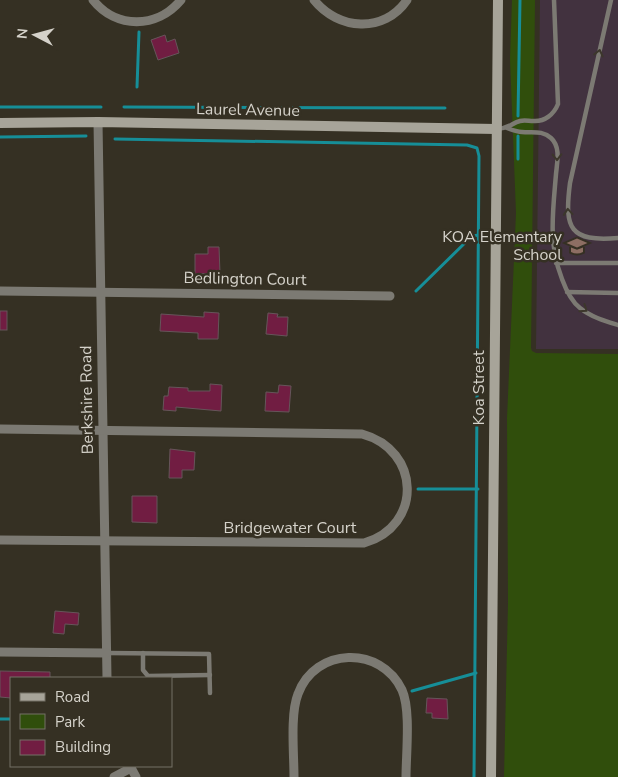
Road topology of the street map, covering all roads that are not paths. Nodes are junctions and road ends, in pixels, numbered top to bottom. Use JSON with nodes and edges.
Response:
{"nodes":[{"id":1,"x":93,"y":0,"type":"edge"},
{"id":2,"x":181,"y":0,"type":"edge"},
{"id":3,"x":314,"y":0,"type":"edge"},
{"id":4,"x":407,"y":0,"type":"edge"},
{"id":5,"x":498,"y":0,"type":"edge"},
{"id":6,"x":554,"y":0,"type":"edge"},
{"id":7,"x":611,"y":0,"type":"edge"},
{"id":8,"x":98,"y":122,"type":"junction"},
{"id":9,"x":0,"y":123,"type":"edge"},
{"id":10,"x":507,"y":128,"type":"junction"},
{"id":11,"x":496,"y":130,"type":"junction"},
{"id":12,"x":618,"y":238,"type":"edge"},
{"id":13,"x":556,"y":263,"type":"junction"},
{"id":14,"x":618,"y":263,"type":"edge"},
{"id":15,"x":0,"y":291,"type":"edge"},
{"id":16,"x":100,"y":292,"type":"junction"},
{"id":17,"x":567,"y":292,"type":"junction"},
{"id":18,"x":618,"y":293,"type":"edge"},
{"id":19,"x":390,"y":296,"type":"dead end"},
{"id":20,"x":618,"y":325,"type":"edge"},
{"id":21,"x":0,"y":429,"type":"edge"},
{"id":22,"x":103,"y":430,"type":"junction"},
{"id":23,"x":0,"y":540,"type":"edge"},
{"id":24,"x":104,"y":542,"type":"junction"},
{"id":25,"x":0,"y":652,"type":"edge"},
{"id":26,"x":106,"y":653,"type":"junction"},
{"id":27,"x":143,"y":653,"type":"junction"},
{"id":28,"x":210,"y":675,"type":"junction"},
{"id":29,"x":107,"y":677,"type":"edge"},
{"id":30,"x":210,"y":693,"type":"dead end"},
{"id":31,"x":130,"y":767,"type":"edge"},
{"id":32,"x":114,"y":777,"type":"edge"},
{"id":33,"x":136,"y":777,"type":"edge"},
{"id":34,"x":294,"y":777,"type":"edge"},
{"id":35,"x":406,"y":777,"type":"edge"},
{"id":36,"x":490,"y":777,"type":"edge"}],
"edges":[{"from":1,"to":2,"type":"street"},
{"from":3,"to":4,"type":"street"},
{"from":5,"to":11,"type":"main road","name":"Koa Street"},
{"from":6,"to":10,"type":"lane"},
{"from":12,"to":7,"type":"lane","one_way":true},
{"from":8,"to":9,"type":"main road","name":"Laurel Avenue"},
{"from":8,"to":11,"type":"main road","name":"Laurel Avenue"},
{"from":8,"to":16,"type":"street","name":"Berkshire Road"},
{"from":10,"to":11,"type":"lane"},
{"from":10,"to":13,"type":"lane","one_way":true},
{"from":11,"to":36,"type":"main road","name":"Koa Street"},
{"from":13,"to":14,"type":"lane"},
{"from":13,"to":17,"type":"lane"},
{"from":15,"to":16,"type":"street","name":"Bedlington Court"},
{"from":16,"to":19,"type":"street","name":"Bedlington Court"},
{"from":16,"to":22,"type":"street","name":"Berkshire Road"},
{"from":17,"to":18,"type":"lane"},
{"from":17,"to":20,"type":"lane","one_way":true},
{"from":21,"to":22,"type":"street","name":"Bridgewater Court"},
{"from":22,"to":24,"type":"street","name":"Berkshire Road"},
{"from":22,"to":24,"type":"street","name":"Bridgewater Court"},
{"from":23,"to":24,"type":"street","name":"Bridgewater Court"},
{"from":24,"to":26,"type":"street","name":"Berkshire Road"},
{"from":25,"to":26,"type":"street"},
{"from":26,"to":27,"type":"lane"},
{"from":26,"to":29,"type":"street","name":"Berkshire Road"},
{"from":27,"to":28,"type":"lane"},
{"from":27,"to":28,"type":"lane"},
{"from":28,"to":30,"type":"lane"},
{"from":31,"to":32,"type":"street"},
{"from":31,"to":33,"type":"street"},
{"from":34,"to":35,"type":"street"}]}
